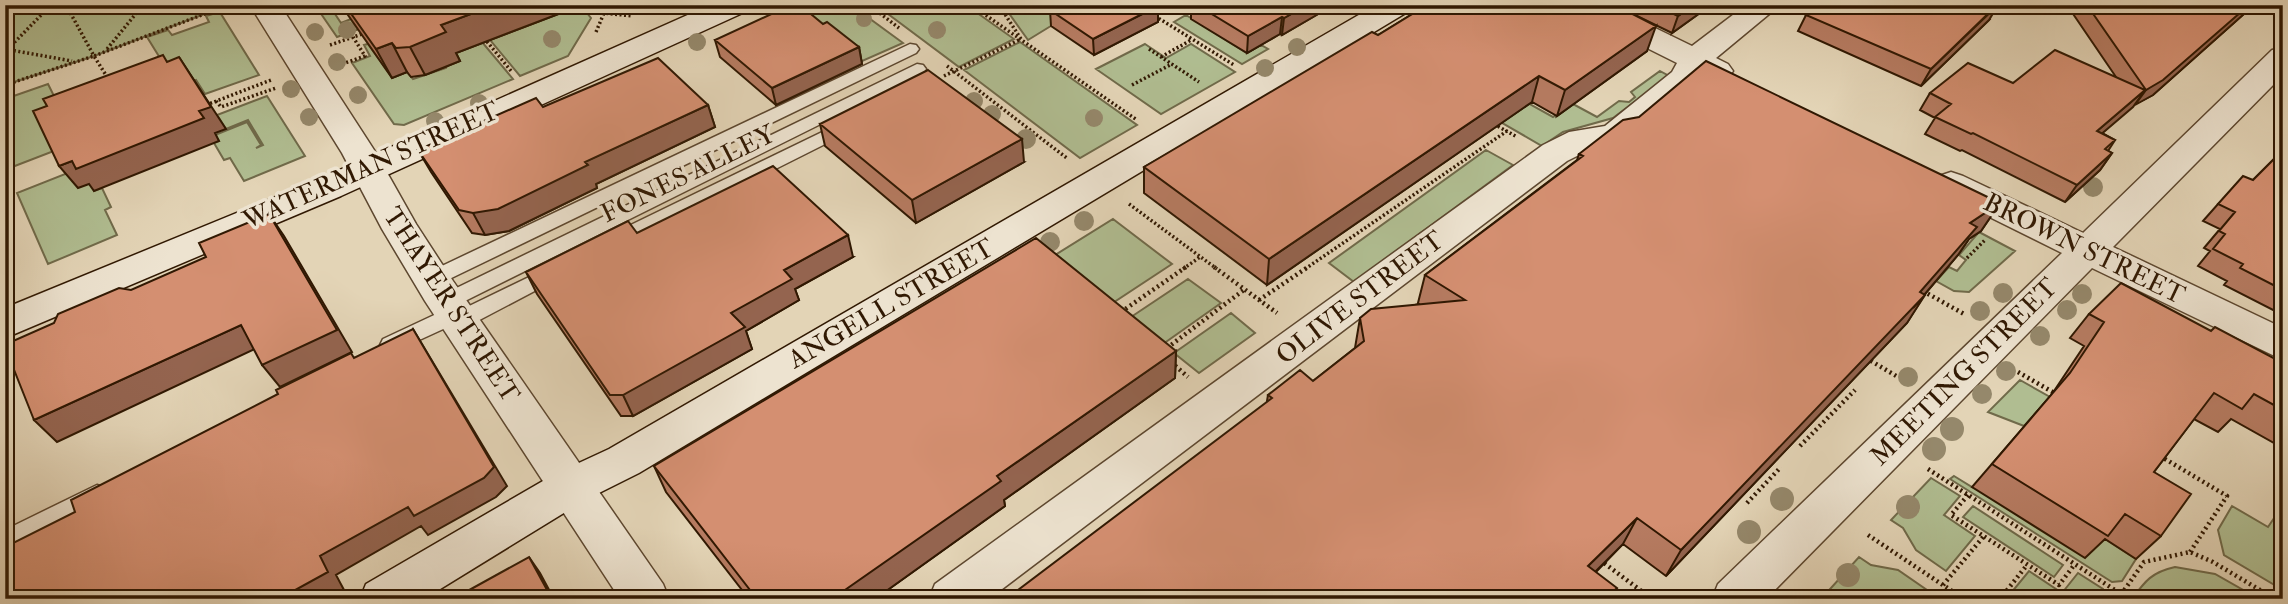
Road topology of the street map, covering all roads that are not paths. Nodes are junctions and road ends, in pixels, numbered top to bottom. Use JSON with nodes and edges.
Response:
{"nodes":[{"id":1,"x":265,"y":5,"type":"edge"},
{"id":2,"x":736,"y":5,"type":"edge"},
{"id":3,"x":1398,"y":5,"type":"edge"},
{"id":4,"x":1584,"y":5,"type":"edge"},
{"id":5,"x":1765,"y":5,"type":"edge"},
{"id":6,"x":2283,"y":57,"type":"edge"},
{"id":7,"x":913,"y":59,"type":"dead end"},
{"id":8,"x":1694,"y":60,"type":"junction"},
{"id":9,"x":1747,"y":85,"type":"edge"},
{"id":10,"x":861,"y":118,"type":"edge"},
{"id":11,"x":368,"y":171,"type":"junction"},
{"id":12,"x":1928,"y":173,"type":"edge"},
{"id":13,"x":2086,"y":250,"type":"junction"},
{"id":14,"x":448,"y":303,"type":"junction"},
{"id":15,"x":5,"y":324,"type":"edge"},
{"id":16,"x":2283,"y":345,"type":"edge"},
{"id":17,"x":372,"y":354,"type":"edge"},
{"id":18,"x":120,"y":483,"type":"edge"},
{"id":19,"x":570,"y":487,"type":"junction"},
{"id":20,"x":5,"y":542,"type":"edge"},
{"id":21,"x":383,"y":599,"type":"edge"},
{"id":22,"x":646,"y":599,"type":"edge"},
{"id":23,"x":952,"y":599,"type":"edge"},
{"id":24,"x":1735,"y":599,"type":"edge"}],
"edges":[{"from":1,"to":11,"type":"street","name":"THAYER STREET"},
{"from":2,"to":11,"type":"street","name":"WATERMAN STREET"},
{"from":3,"to":19,"type":"street","name":"ANGELL STREET"},
{"from":4,"to":8,"type":"street"},
{"from":5,"to":8,"type":"street","name":"OLIVE STREET"},
{"from":6,"to":13,"type":"street","name":"MEETING STREET"},
{"from":7,"to":14,"type":"lane"},
{"from":8,"to":9,"type":"street"},
{"from":8,"to":23,"type":"street","name":"OLIVE STREET"},
{"from":10,"to":14,"type":"lane","name":"FONES ALLEY"},
{"from":11,"to":14,"type":"street","name":"THAYER STREET"},
{"from":11,"to":15,"type":"street","name":"WATERMAN STREET"},
{"from":12,"to":13,"type":"street","name":"BROWN STREET"},
{"from":13,"to":16,"type":"street","name":"BROWN STREET"},
{"from":13,"to":24,"type":"street","name":"MEETING STREET"},
{"from":14,"to":17,"type":"lane","name":"FONES ALLEY"},
{"from":14,"to":19,"type":"street","name":"THAYER STREET"},
{"from":18,"to":20,"type":"lane"},
{"from":19,"to":21,"type":"street","name":"ANGELL STREET"},
{"from":19,"to":22,"type":"street","name":"THAYER STREET"}]}
